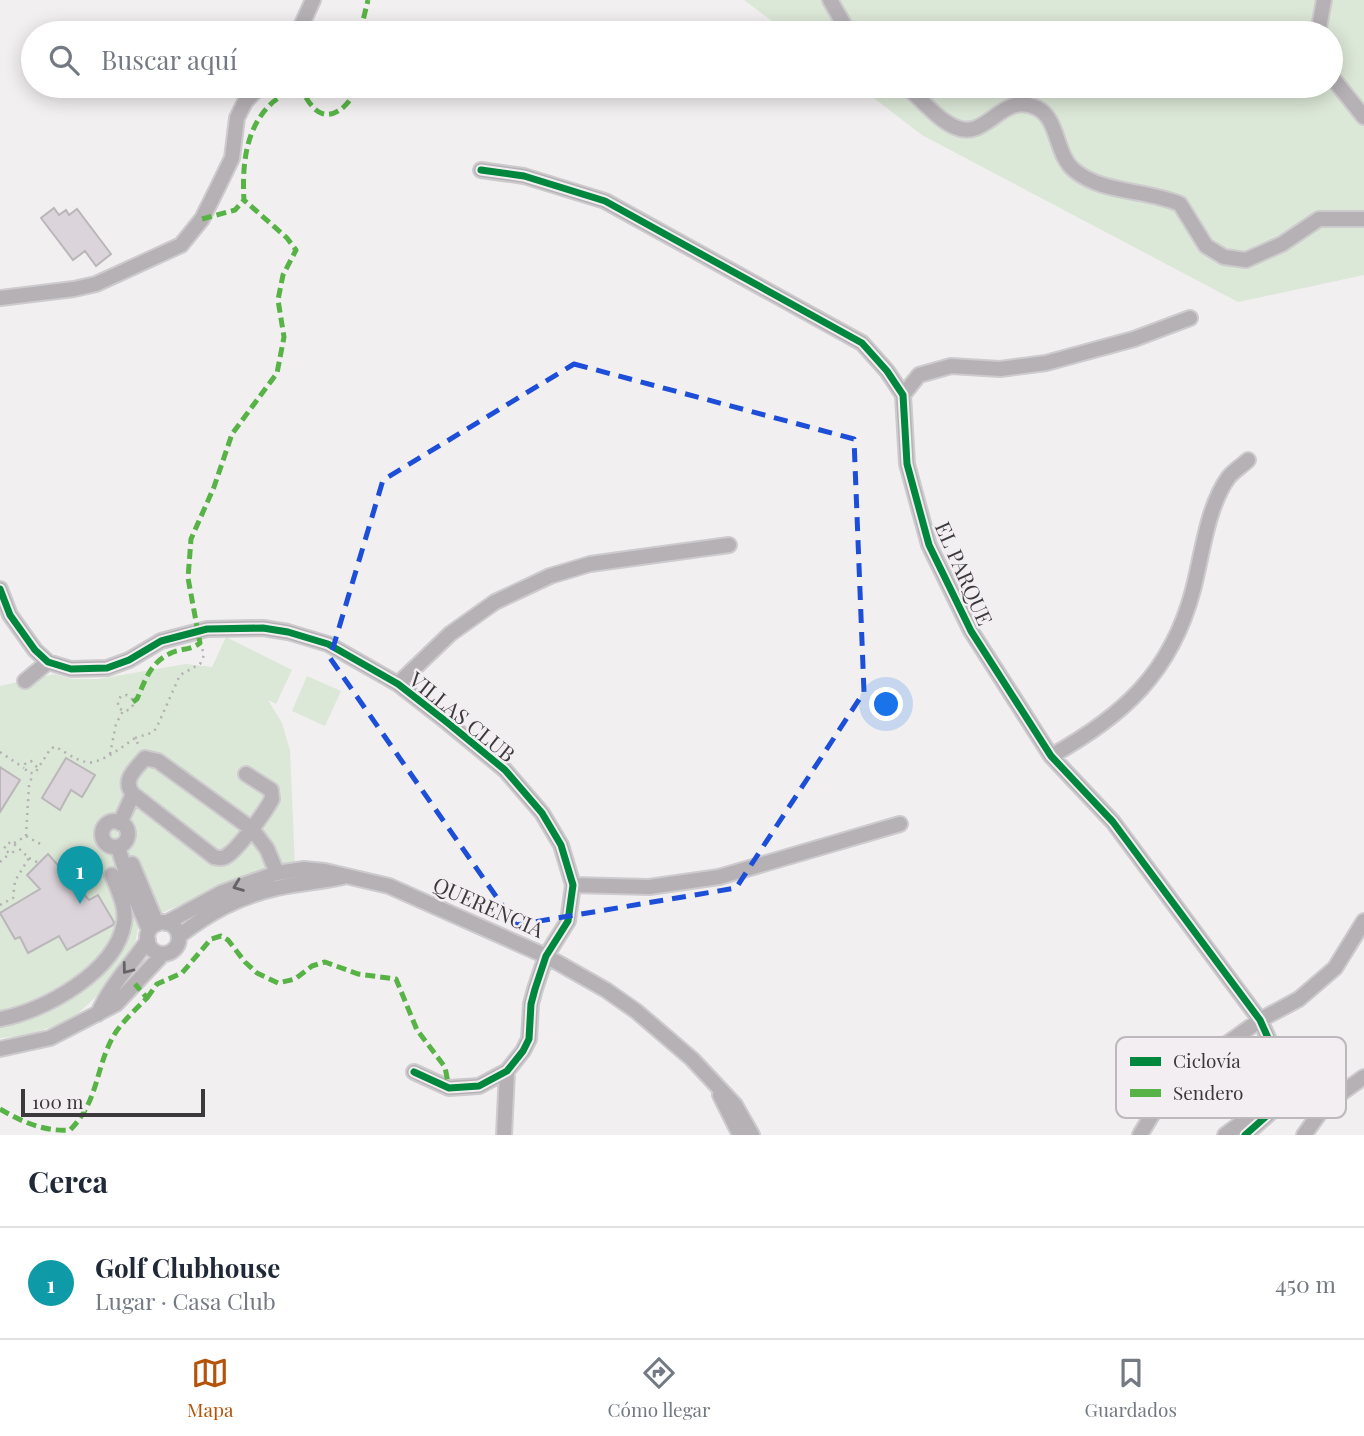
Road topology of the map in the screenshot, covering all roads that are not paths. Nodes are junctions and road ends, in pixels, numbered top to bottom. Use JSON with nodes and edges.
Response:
{"nodes":[{"id":1,"x":313,"y":0,"type":"edge"},
{"id":2,"x":830,"y":0,"type":"edge"},
{"id":3,"x":1324,"y":0,"type":"edge"},
{"id":4,"x":303,"y":21,"type":"edge"},
{"id":5,"x":842,"y":21,"type":"edge"},
{"id":6,"x":1320,"y":21,"type":"edge"},
{"id":7,"x":1343,"y":91,"type":"edge"},
{"id":8,"x":249,"y":98,"type":"edge"},
{"id":9,"x":919,"y":98,"type":"edge"},
{"id":10,"x":1364,"y":117,"type":"edge"},
{"id":11,"x":481,"y":170,"type":"dead end"},
{"id":12,"x":1364,"y":219,"type":"edge"},
{"id":13,"x":0,"y":298,"type":"edge"},
{"id":14,"x":1190,"y":318,"type":"dead end"},
{"id":15,"x":903,"y":395,"type":"junction"},
{"id":16,"x":1248,"y":460,"type":"dead end"},
{"id":17,"x":729,"y":545,"type":"dead end"},
{"id":18,"x":0,"y":589,"type":"edge"},
{"id":19,"x":5,"y":618,"type":"edge"},
{"id":20,"x":48,"y":662,"type":"junction"},
{"id":21,"x":25,"y":681,"type":"dead end"},
{"id":22,"x":398,"y":684,"type":"junction"},
{"id":23,"x":1051,"y":756,"type":"junction"},
{"id":24,"x":246,"y":774,"type":"dead end"},
{"id":25,"x":133,"y":794,"type":"junction"},
{"id":26,"x":120,"y":822,"type":"junction"},
{"id":27,"x":900,"y":824,"type":"dead end"},
{"id":28,"x":252,"y":829,"type":"junction"},
{"id":29,"x":121,"y":845,"type":"junction"},
{"id":30,"x":277,"y":873,"type":"junction"},
{"id":31,"x":112,"y":875,"type":"dead end"},
{"id":32,"x":348,"y":876,"type":"junction"},
{"id":33,"x":573,"y":885,"type":"junction"},
{"id":34,"x":1364,"y":922,"type":"edge"},
{"id":35,"x":155,"y":929,"type":"junction"},
{"id":36,"x":179,"y":936,"type":"junction"},
{"id":37,"x":163,"y":954,"type":"junction"},
{"id":38,"x":546,"y":956,"type":"junction"},
{"id":39,"x":98,"y":1014,"type":"junction"},
{"id":40,"x":0,"y":1020,"type":"edge"},
{"id":41,"x":1260,"y":1020,"type":"junction"},
{"id":42,"x":1236,"y":1037,"type":"edge"},
{"id":43,"x":1268,"y":1037,"type":"edge"},
{"id":44,"x":0,"y":1049,"type":"edge"},
{"id":45,"x":506,"y":1071,"type":"junction"},
{"id":46,"x":414,"y":1072,"type":"dead end"},
{"id":47,"x":1364,"y":1077,"type":"edge"},
{"id":48,"x":717,"y":1087,"type":"junction"},
{"id":49,"x":1346,"y":1090,"type":"edge"},
{"id":50,"x":1150,"y":1118,"type":"edge"},
{"id":51,"x":1248,"y":1118,"type":"edge"},
{"id":52,"x":1264,"y":1118,"type":"edge"},
{"id":53,"x":1317,"y":1118,"type":"edge"},
{"id":54,"x":504,"y":1135,"type":"edge"},
{"id":55,"x":740,"y":1135,"type":"edge"},
{"id":56,"x":752,"y":1135,"type":"edge"},
{"id":57,"x":1140,"y":1135,"type":"edge"},
{"id":58,"x":1225,"y":1135,"type":"edge"},
{"id":59,"x":1245,"y":1135,"type":"edge"},
{"id":60,"x":1304,"y":1135,"type":"edge"}],
"edges":[{"from":1,"to":4,"type":"street"},
{"from":2,"to":5,"type":"street"},
{"from":3,"to":6,"type":"street"},
{"from":7,"to":10,"type":"street"},
{"from":8,"to":13,"type":"street"},
{"from":9,"to":12,"type":"street"},
{"from":11,"to":15,"type":"street"},
{"from":14,"to":15,"type":"street"},
{"from":15,"to":23,"type":"street","name":"EL PARQUE"},
{"from":16,"to":23,"type":"street"},
{"from":17,"to":22,"type":"street"},
{"from":18,"to":19,"type":"street"},
{"from":19,"to":20,"type":"street"},
{"from":20,"to":21,"type":"street"},
{"from":20,"to":22,"type":"street","name":"VILLAS CLUB"},
{"from":22,"to":33,"type":"street","name":"VILLAS CLUB"},
{"from":23,"to":41,"type":"street","name":"EL PARQUE"},
{"from":24,"to":28,"type":"street"},
{"from":25,"to":26,"type":"street"},
{"from":25,"to":28,"type":"street"},
{"from":25,"to":28,"type":"street"},
{"from":26,"to":29,"type":"street"},
{"from":26,"to":29,"type":"street"},
{"from":27,"to":33,"type":"street"},
{"from":28,"to":30,"type":"street"},
{"from":29,"to":35,"type":"street"},
{"from":30,"to":32,"type":"street","name":"QUERENCIA"},
{"from":30,"to":35,"type":"street","name":"QUERENCIA","one_way":true},
{"from":31,"to":40,"type":"street"},
{"from":32,"to":36,"type":"street","name":"QUERENCIA"},
{"from":32,"to":38,"type":"street","name":"QUERENCIA"},
{"from":33,"to":38,"type":"street","name":"VILLAS CLUB"},
{"from":34,"to":41,"type":"street"},
{"from":35,"to":36,"type":"street"},
{"from":35,"to":37,"type":"street"},
{"from":35,"to":39,"type":"street","name":"QUERENCIA","one_way":true},
{"from":36,"to":37,"type":"street"},
{"from":37,"to":39,"type":"street"},
{"from":38,"to":45,"type":"street","name":"VILLAS CLUB"},
{"from":38,"to":48,"type":"street","name":"QUERENCIA"},
{"from":39,"to":44,"type":"street"},
{"from":41,"to":42,"type":"street"},
{"from":41,"to":43,"type":"street","name":"EL PARQUE"},
{"from":45,"to":46,"type":"street"},
{"from":45,"to":54,"type":"street"},
{"from":47,"to":49,"type":"street"},
{"from":48,"to":55,"type":"street"},
{"from":48,"to":56,"type":"street","name":"QUERENCIA"},
{"from":50,"to":57,"type":"street"},
{"from":51,"to":58,"type":"street"},
{"from":52,"to":59,"type":"street"},
{"from":53,"to":60,"type":"street"}]}
